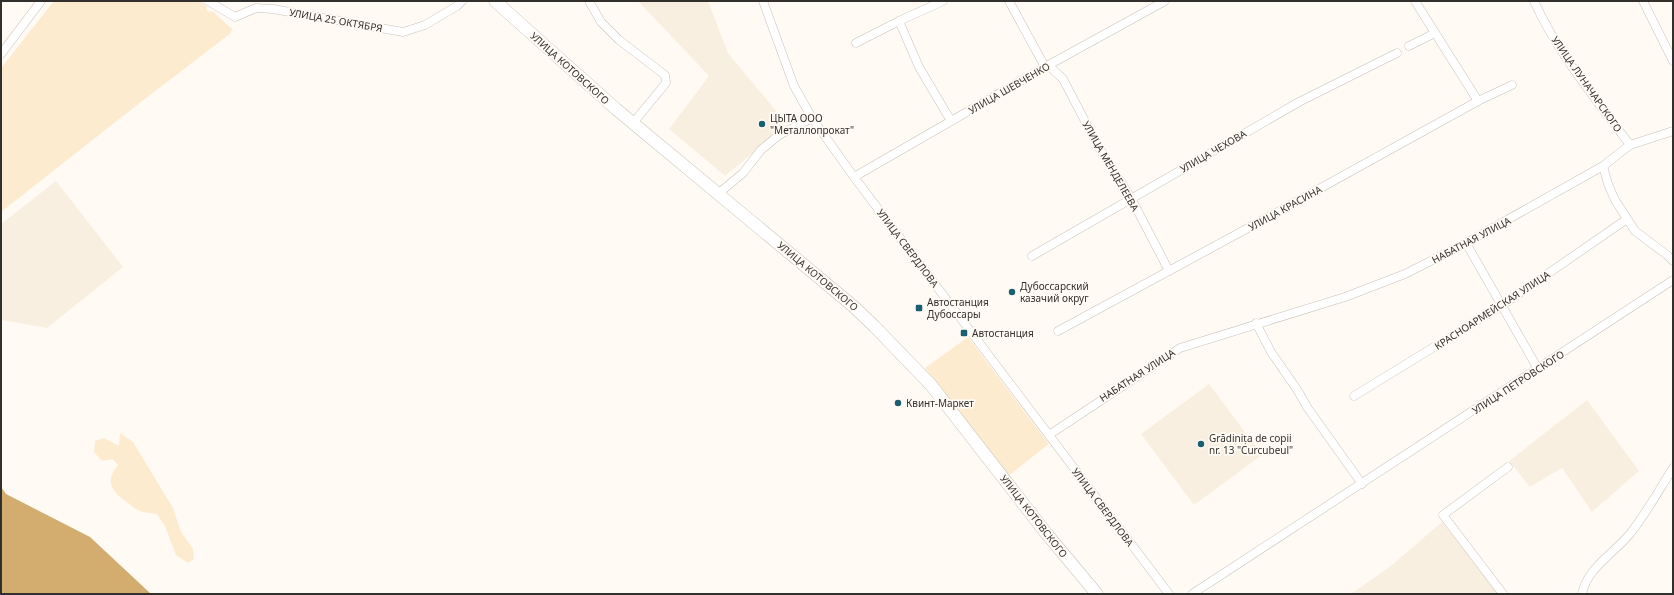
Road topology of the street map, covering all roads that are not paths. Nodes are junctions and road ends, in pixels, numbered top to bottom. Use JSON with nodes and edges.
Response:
{"nodes":[{"id":1,"x":41,"y":1,"type":"edge"},
{"id":2,"x":208,"y":1,"type":"edge"},
{"id":3,"x":255,"y":1,"type":"edge"},
{"id":4,"x":462,"y":1,"type":"edge"},
{"id":5,"x":495,"y":1,"type":"edge"},
{"id":6,"x":589,"y":1,"type":"edge"},
{"id":7,"x":763,"y":1,"type":"edge"},
{"id":8,"x":943,"y":1,"type":"edge"},
{"id":9,"x":1010,"y":1,"type":"edge"},
{"id":10,"x":1165,"y":1,"type":"edge"},
{"id":11,"x":1415,"y":1,"type":"edge"},
{"id":12,"x":1534,"y":1,"type":"edge"},
{"id":13,"x":1643,"y":1,"type":"edge"},
{"id":14,"x":247,"y":11,"type":"junction"},
{"id":15,"x":899,"y":21,"type":"junction"},
{"id":16,"x":1435,"y":34,"type":"junction"},
{"id":17,"x":856,"y":43,"type":"dead end"},
{"id":18,"x":1410,"y":46,"type":"dead end"},
{"id":19,"x":1396,"y":53,"type":"dead end"},
{"id":20,"x":1,"y":54,"type":"edge"},
{"id":21,"x":1673,"y":61,"type":"edge"},
{"id":22,"x":1047,"y":66,"type":"junction"},
{"id":23,"x":1512,"y":85,"type":"dead end"},
{"id":24,"x":1478,"y":101,"type":"junction"},
{"id":25,"x":812,"y":118,"type":"junction"},
{"id":26,"x":951,"y":122,"type":"junction"},
{"id":27,"x":633,"y":123,"type":"junction"},
{"id":28,"x":1673,"y":131,"type":"edge"},
{"id":29,"x":1630,"y":145,"type":"junction"},
{"id":30,"x":1603,"y":166,"type":"junction"},
{"id":31,"x":854,"y":177,"type":"junction"},
{"id":32,"x":719,"y":193,"type":"junction"},
{"id":33,"x":1131,"y":198,"type":"junction"},
{"id":34,"x":1627,"y":219,"type":"junction"},
{"id":35,"x":1466,"y":243,"type":"junction"},
{"id":36,"x":1032,"y":256,"type":"dead end"},
{"id":37,"x":1673,"y":261,"type":"edge"},
{"id":38,"x":1169,"y":270,"type":"junction"},
{"id":39,"x":1673,"y":280,"type":"edge"},
{"id":40,"x":1501,"y":306,"type":"junction"},
{"id":41,"x":1256,"y":323,"type":"junction"},
{"id":42,"x":1058,"y":331,"type":"dead end"},
{"id":43,"x":1538,"y":370,"type":"junction"},
{"id":44,"x":1354,"y":396,"type":"dead end"},
{"id":45,"x":1048,"y":435,"type":"junction"},
{"id":46,"x":1508,"y":467,"type":"dead end"},
{"id":47,"x":1673,"y":468,"type":"edge"},
{"id":48,"x":1362,"y":484,"type":"junction"},
{"id":49,"x":1097,"y":594,"type":"edge"},
{"id":50,"x":1169,"y":594,"type":"edge"},
{"id":51,"x":1192,"y":594,"type":"edge"},
{"id":52,"x":1502,"y":594,"type":"edge"},
{"id":53,"x":1582,"y":594,"type":"edge"}],
"edges":[{"from":1,"to":20,"type":"street"},
{"from":2,"to":14,"type":"street","name":"УЛИЦА 25 ОКТЯБРЯ"},
{"from":3,"to":14,"type":"street"},
{"from":4,"to":14,"type":"street","name":"УЛИЦА 25 ОКТЯБРЯ"},
{"from":5,"to":27,"type":"highway","name":"УЛИЦА КОТОВСКОГО"},
{"from":6,"to":27,"type":"street"},
{"from":7,"to":25,"type":"street","name":"УЛИЦА СВЕРДЛОВА"},
{"from":8,"to":15,"type":"street"},
{"from":9,"to":22,"type":"street","name":"УЛИЦА МЕНДЕЛЕЕВА"},
{"from":10,"to":22,"type":"street","name":"УЛИЦА ШЕВЧЕНКО"},
{"from":11,"to":16,"type":"street"},
{"from":12,"to":29,"type":"street","name":"УЛИЦА ЛУНАЧАРСКОГО"},
{"from":13,"to":21,"type":"street"},
{"from":15,"to":17,"type":"street"},
{"from":15,"to":26,"type":"street"},
{"from":16,"to":18,"type":"street"},
{"from":16,"to":24,"type":"street"},
{"from":19,"to":33,"type":"street","name":"УЛИЦА ЧЕХОВА"},
{"from":22,"to":26,"type":"street","name":"УЛИЦА ШЕВЧЕНКО"},
{"from":22,"to":33,"type":"street","name":"УЛИЦА МЕНДЕЛЕЕВА"},
{"from":23,"to":24,"type":"street","name":"УЛИЦА КРАСИНА"},
{"from":24,"to":38,"type":"street","name":"УЛИЦА КРАСИНА"},
{"from":25,"to":31,"type":"street","name":"УЛИЦА СВЕРДЛОВА"},
{"from":25,"to":32,"type":"street"},
{"from":26,"to":31,"type":"street","name":"УЛИЦА ШЕВЧЕНКО"},
{"from":27,"to":32,"type":"highway","name":"УЛИЦА КОТОВСКОГО"},
{"from":28,"to":29,"type":"street","name":"НАБАТНАЯ УЛИЦА"},
{"from":29,"to":30,"type":"street","name":"НАБАТНАЯ УЛИЦА"},
{"from":30,"to":34,"type":"street"},
{"from":30,"to":35,"type":"street","name":"НАБАТНАЯ УЛИЦА"},
{"from":31,"to":45,"type":"street","name":"УЛИЦА СВЕРДЛОВА"},
{"from":32,"to":49,"type":"highway","name":"УЛИЦА КОТОВСКОГО"},
{"from":33,"to":36,"type":"street","name":"УЛИЦА ЧЕХОВА"},
{"from":33,"to":38,"type":"street","name":"УЛИЦА МЕНДЕЛЕЕВА"},
{"from":34,"to":37,"type":"street"},
{"from":34,"to":40,"type":"street","name":"КРАСНОАРМЕЙСКАЯ УЛИЦА"},
{"from":35,"to":40,"type":"street"},
{"from":35,"to":41,"type":"street","name":"НАБАТНАЯ УЛИЦА"},
{"from":38,"to":42,"type":"street","name":"УЛИЦА КРАСИНА"},
{"from":39,"to":43,"type":"street","name":"УЛИЦА ПЕТРОВСКОГО"},
{"from":40,"to":43,"type":"street"},
{"from":40,"to":44,"type":"street","name":"КРАСНОАРМЕЙСКАЯ УЛИЦА"},
{"from":41,"to":45,"type":"street","name":"НАБАТНАЯ УЛИЦА"},
{"from":41,"to":48,"type":"street"},
{"from":43,"to":48,"type":"street","name":"УЛИЦА ПЕТРОВСКОГО"},
{"from":45,"to":50,"type":"street","name":"УЛИЦА СВЕРДЛОВА"},
{"from":46,"to":52,"type":"street"},
{"from":47,"to":53,"type":"street"},
{"from":48,"to":51,"type":"street","name":"УЛИЦА ПЕТРОВСКОГО"}]}
